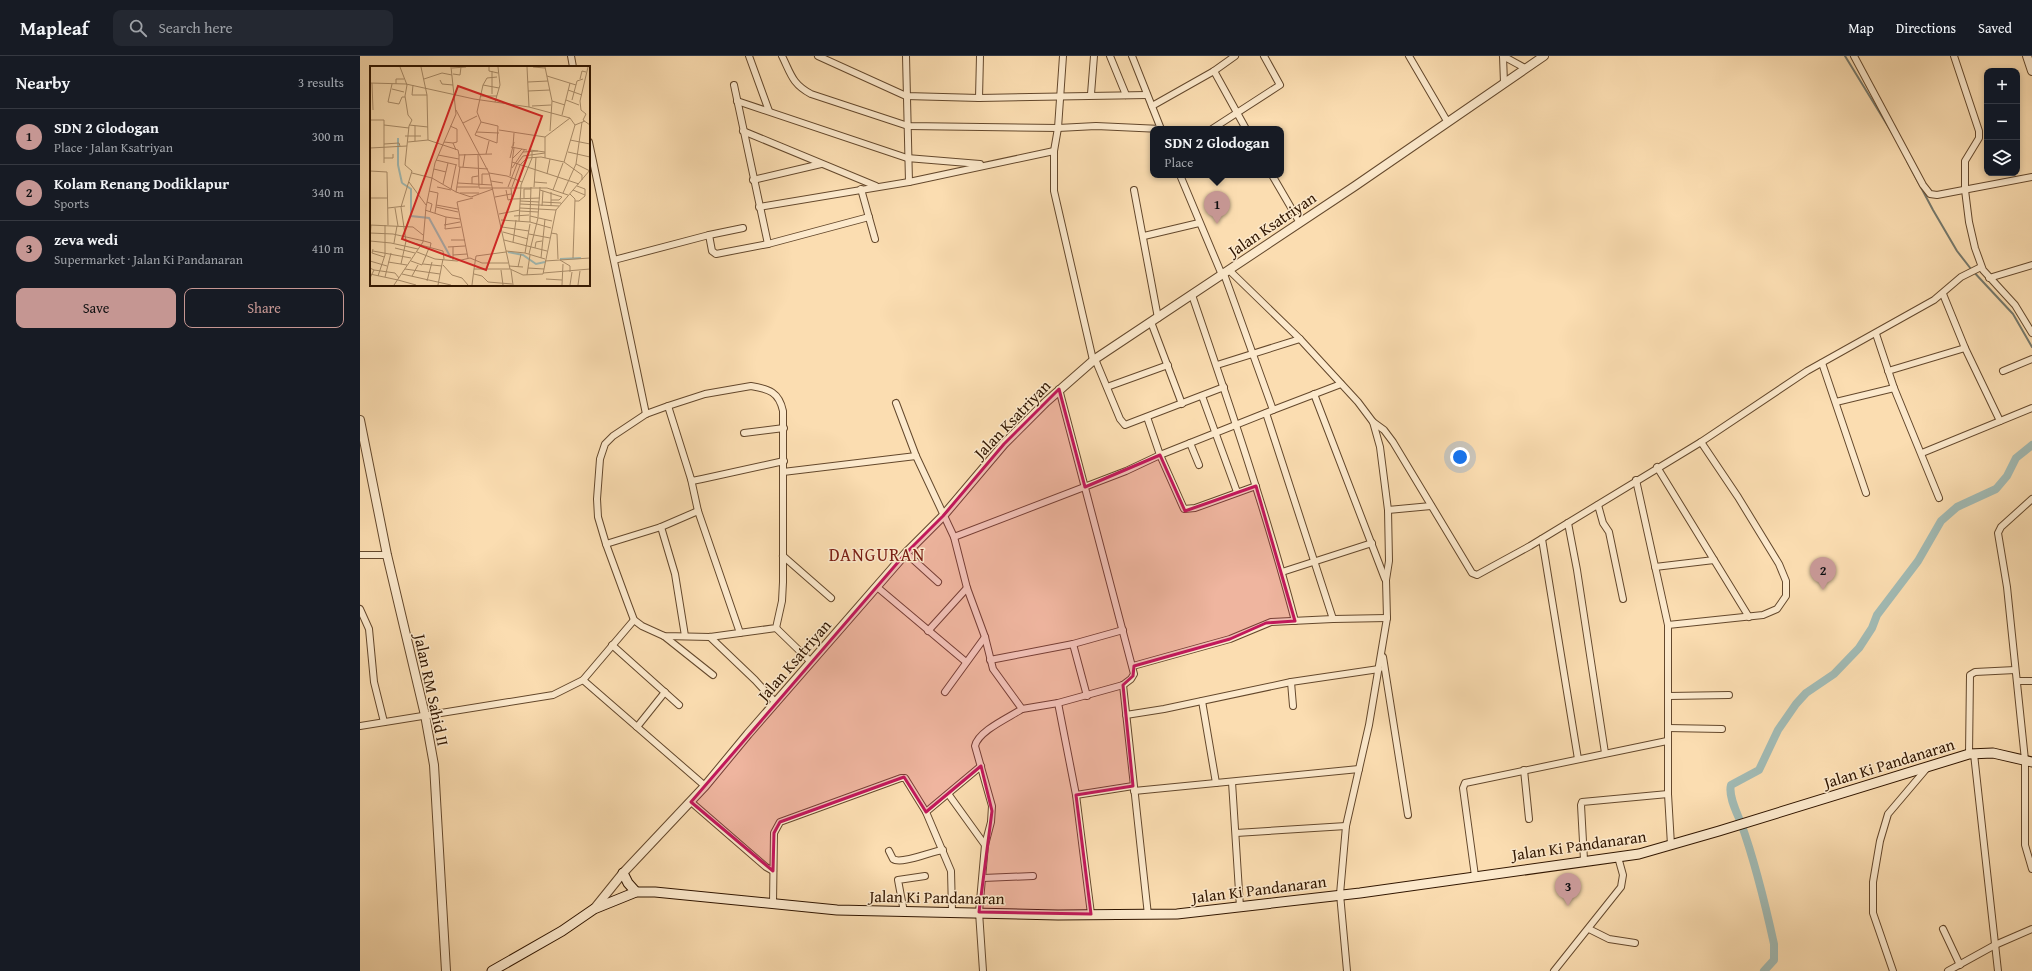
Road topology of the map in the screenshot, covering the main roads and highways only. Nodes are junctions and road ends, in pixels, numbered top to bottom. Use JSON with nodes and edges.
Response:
{"nodes":[{"id":1,"x":2029,"y":761,"type":"edge"},
{"id":2,"x":624,"y":873,"type":"road end"},
{"id":3,"x":636,"y":892,"type":"junction"},
{"id":4,"x":492,"y":971,"type":"edge"}],
"edges":[{"from":1,"to":3,"type":"main road","name":"Jalan Ki Pandanaran"},
{"from":2,"to":3,"type":"main road"},
{"from":3,"to":4,"type":"main road","name":"Jalan Ki Pandanaran"}]}
